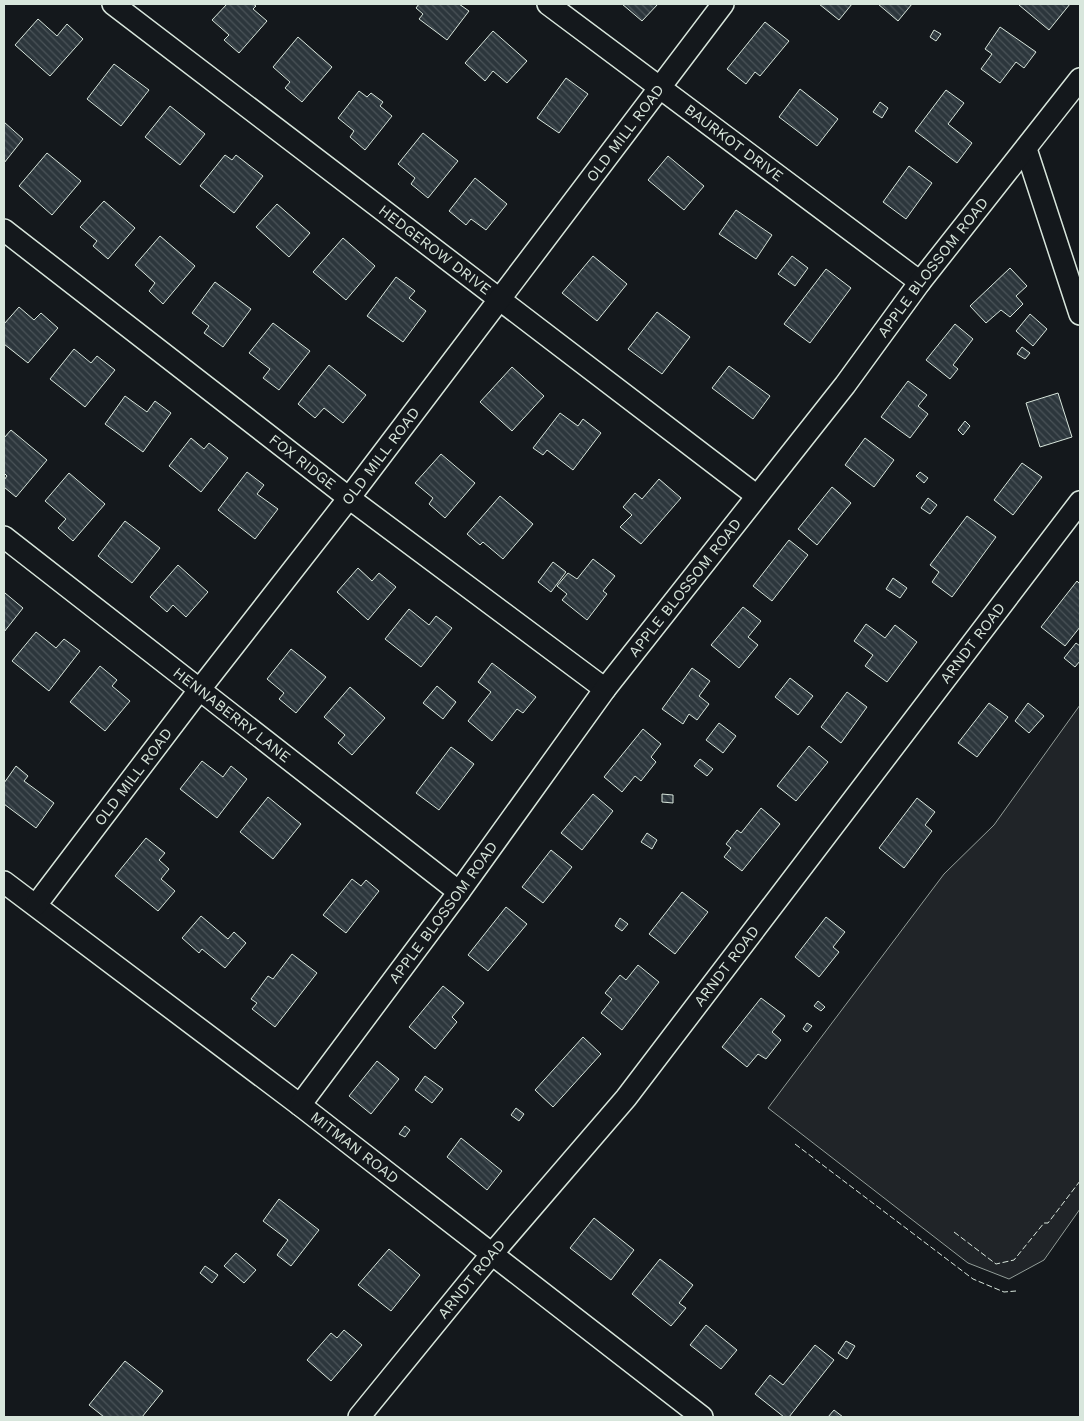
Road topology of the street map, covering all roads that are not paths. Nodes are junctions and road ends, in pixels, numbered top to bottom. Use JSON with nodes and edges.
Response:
{"nodes":[{"id":1,"x":113,"y":4,"type":"edge"},
{"id":2,"x":548,"y":4,"type":"edge"},
{"id":3,"x":723,"y":4,"type":"edge"},
{"id":4,"x":1080,"y":79,"type":"edge"},
{"id":5,"x":660,"y":86,"type":"junction"},
{"id":6,"x":1026,"y":149,"type":"junction"},
{"id":7,"x":4,"y":230,"type":"edge"},
{"id":8,"x":920,"y":282,"type":"junction"},
{"id":9,"x":498,"y":299,"type":"junction"},
{"id":10,"x":1080,"y":314,"type":"edge"},
{"id":11,"x":757,"y":496,"type":"junction"},
{"id":12,"x":349,"y":498,"type":"junction"},
{"id":13,"x":1080,"y":502,"type":"edge"},
{"id":14,"x":4,"y":537,"type":"edge"},
{"id":15,"x":200,"y":689,"type":"junction"},
{"id":16,"x":605,"y":689,"type":"junction"},
{"id":17,"x":4,"y":882,"type":"edge"},
{"id":18,"x":459,"y":892,"type":"junction"},
{"id":19,"x":36,"y":905,"type":"junction"},
{"id":20,"x":300,"y":1105,"type":"junction"},
{"id":21,"x":491,"y":1255,"type":"junction"},
{"id":22,"x":359,"y":1417,"type":"edge"},
{"id":23,"x":702,"y":1417,"type":"edge"}],
"edges":[{"from":1,"to":9,"type":"street","name":"HEDGEROW DRIVE"},
{"from":2,"to":5,"type":"street","name":"BAURKOT DRIVE"},
{"from":3,"to":5,"type":"street","name":"OLD MILL ROAD"},
{"from":4,"to":6,"type":"street","name":"APPLE BLOSSOM ROAD"},
{"from":5,"to":8,"type":"street","name":"BAURKOT DRIVE"},
{"from":5,"to":9,"type":"street","name":"OLD MILL ROAD"},
{"from":6,"to":8,"type":"street","name":"APPLE BLOSSOM ROAD"},
{"from":6,"to":10,"type":"street"},
{"from":7,"to":12,"type":"street","name":"FOX RIDGE"},
{"from":8,"to":11,"type":"street","name":"APPLE BLOSSOM ROAD"},
{"from":9,"to":11,"type":"street","name":"HEDGEROW DRIVE"},
{"from":9,"to":12,"type":"street","name":"OLD MILL ROAD"},
{"from":11,"to":16,"type":"street","name":"APPLE BLOSSOM ROAD"},
{"from":12,"to":15,"type":"street","name":"OLD MILL ROAD"},
{"from":12,"to":16,"type":"street","name":"FOX RIDGE"},
{"from":13,"to":21,"type":"street","name":"ARNDT ROAD"},
{"from":14,"to":15,"type":"street","name":"HENNABERRY LANE"},
{"from":15,"to":18,"type":"street","name":"HENNABERRY LANE"},
{"from":15,"to":19,"type":"street","name":"OLD MILL ROAD"},
{"from":16,"to":18,"type":"street","name":"APPLE BLOSSOM ROAD"},
{"from":17,"to":19,"type":"street","name":"MITMAN ROAD"},
{"from":18,"to":20,"type":"street","name":"APPLE BLOSSOM ROAD"},
{"from":19,"to":20,"type":"street","name":"MITMAN ROAD"},
{"from":20,"to":21,"type":"street","name":"MITMAN ROAD"},
{"from":21,"to":22,"type":"street","name":"ARNDT ROAD"},
{"from":21,"to":23,"type":"street","name":"MITMAN ROAD"}]}
